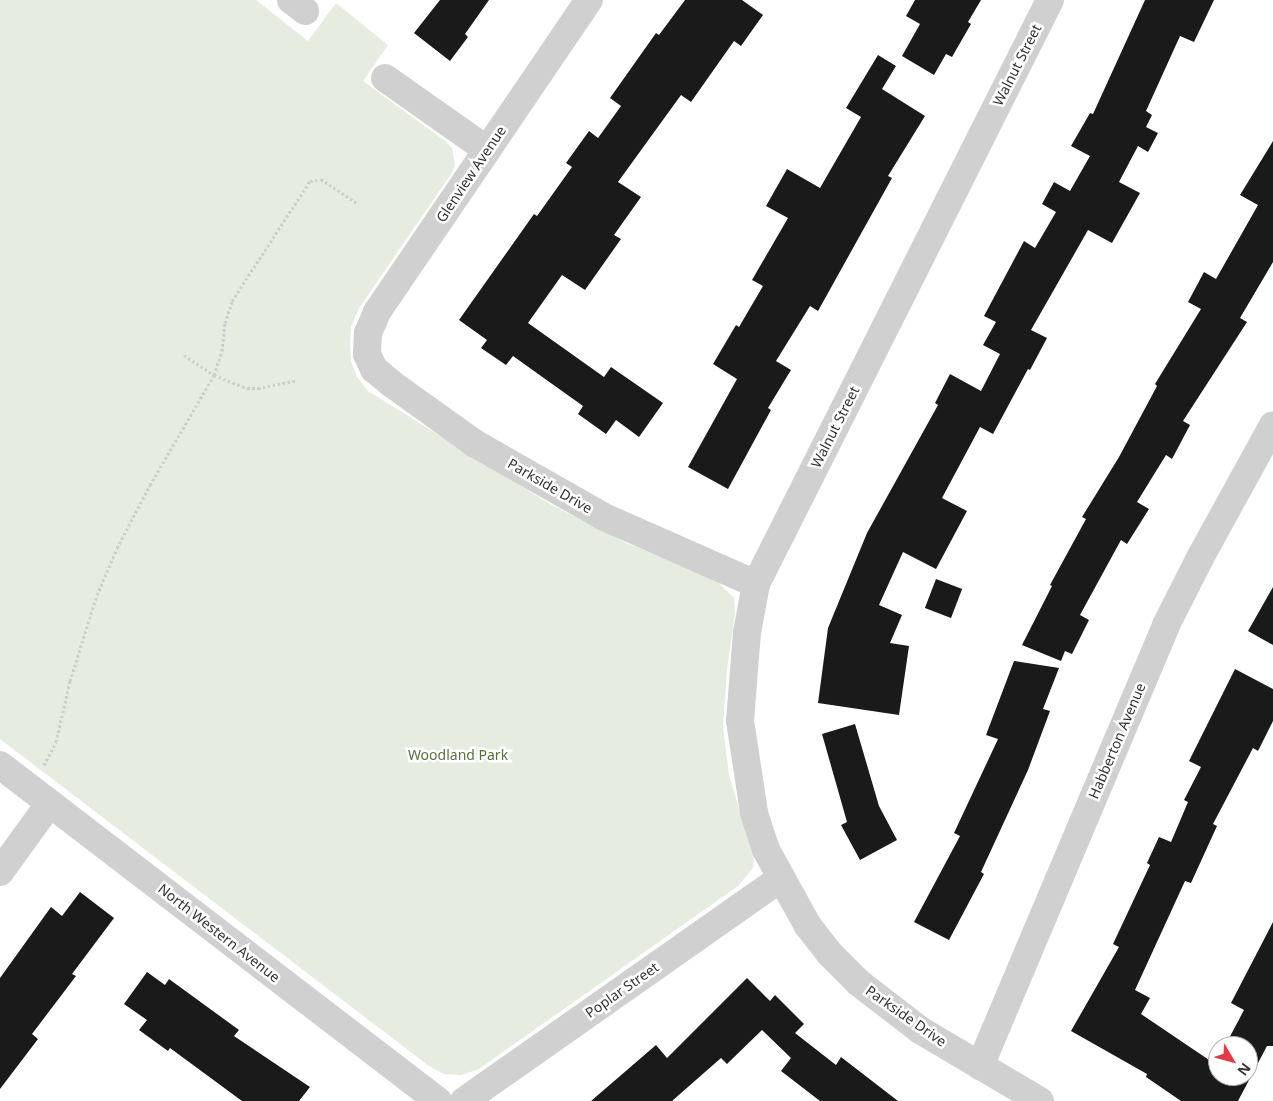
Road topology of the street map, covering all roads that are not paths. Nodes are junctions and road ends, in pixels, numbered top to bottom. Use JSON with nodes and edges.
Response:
{"nodes":[{"id":1,"x":589,"y":0,"type":"edge"},
{"id":2,"x":1050,"y":0,"type":"edge"},
{"id":3,"x":385,"y":78,"type":"dead end"},
{"id":4,"x":488,"y":150,"type":"junction"},
{"id":5,"x":367,"y":354,"type":"joint"},
{"id":6,"x":1273,"y":425,"type":"edge"},
{"id":7,"x":756,"y":584,"type":"junction"},
{"id":8,"x":0,"y":765,"type":"edge"},
{"id":9,"x":39,"y":795,"type":"junction"},
{"id":10,"x":0,"y":872,"type":"edge"},
{"id":11,"x":781,"y":878,"type":"junction"},
{"id":12,"x":980,"y":1066,"type":"junction"},
{"id":13,"x":438,"y":1101,"type":"edge"},
{"id":14,"x":464,"y":1101,"type":"edge"},
{"id":15,"x":1040,"y":1101,"type":"edge"}],
"edges":[{"from":1,"to":4,"type":"street","name":"Glenview Avenue"},
{"from":2,"to":7,"type":"street","name":"Walnut Street"},
{"from":3,"to":4,"type":"street"},
{"from":4,"to":5,"type":"street","name":"Glenview Avenue"},
{"from":5,"to":7,"type":"street","name":"Parkside Drive"},
{"from":6,"to":12,"type":"street","name":"Habberton Avenue"},
{"from":7,"to":11,"type":"street","name":"Walnut Street"},
{"from":8,"to":9,"type":"street","name":"North Western Avenue"},
{"from":9,"to":10,"type":"street"},
{"from":9,"to":13,"type":"street","name":"North Western Avenue"},
{"from":11,"to":12,"type":"street","name":"Parkside Drive"},
{"from":11,"to":14,"type":"street","name":"Poplar Street"},
{"from":12,"to":15,"type":"street","name":"Parkside Drive"}]}
